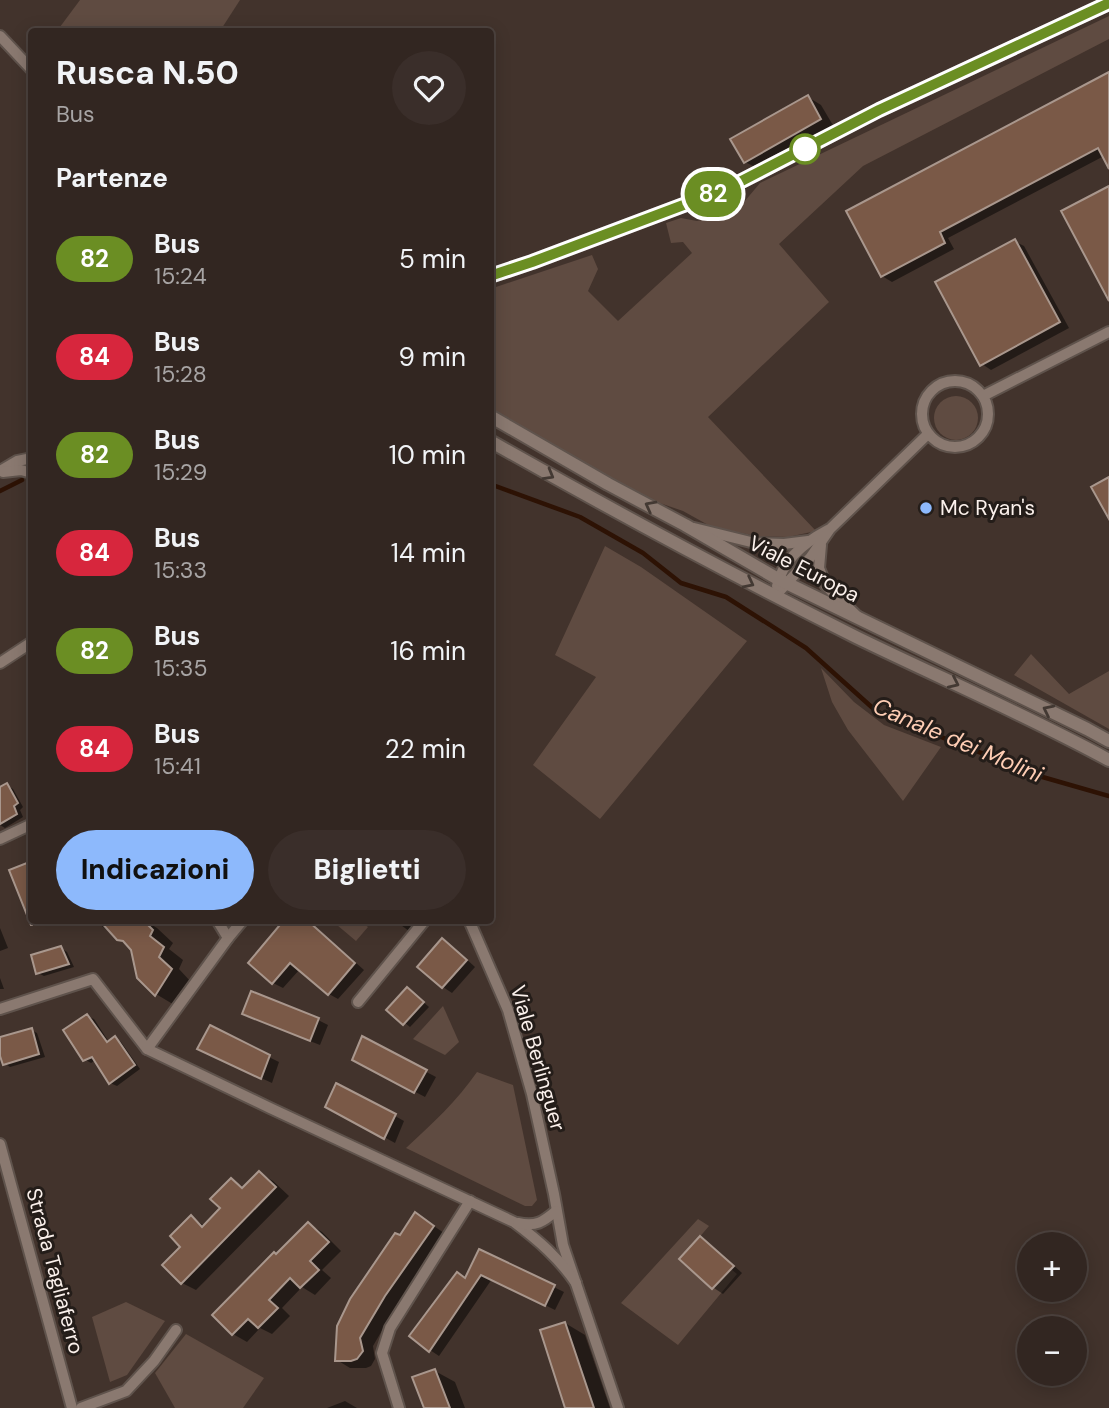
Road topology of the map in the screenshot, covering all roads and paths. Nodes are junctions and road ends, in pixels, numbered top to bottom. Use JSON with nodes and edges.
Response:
{"nodes":[{"id":1,"x":1109,"y":3,"type":"edge"},
{"id":2,"x":0,"y":36,"type":"edge"},
{"id":3,"x":28,"y":67,"type":"edge"},
{"id":4,"x":494,"y":275,"type":"edge"},
{"id":5,"x":1109,"y":332,"type":"edge"},
{"id":6,"x":984,"y":396,"type":"junction"},
{"id":7,"x":494,"y":417,"type":"edge"},
{"id":8,"x":928,"y":434,"type":"junction"},
{"id":9,"x":494,"y":443,"type":"edge"},
{"id":10,"x":28,"y":459,"type":"edge"},
{"id":11,"x":0,"y":472,"type":"edge"},
{"id":12,"x":28,"y":472,"type":"edge"},
{"id":13,"x":685,"y":525,"type":"junction"},
{"id":14,"x":830,"y":529,"type":"junction"},
{"id":15,"x":808,"y":541,"type":"junction"},
{"id":16,"x":822,"y":542,"type":"junction"},
{"id":17,"x":783,"y":582,"type":"junction"},
{"id":18,"x":775,"y":596,"type":"junction"},
{"id":19,"x":862,"y":620,"type":"junction"},
{"id":20,"x":28,"y":645,"type":"edge"},
{"id":21,"x":0,"y":663,"type":"edge"},
{"id":22,"x":1109,"y":741,"type":"edge"},
{"id":23,"x":1109,"y":760,"type":"edge"},
{"id":24,"x":28,"y":826,"type":"edge"},
{"id":25,"x":0,"y":839,"type":"edge"},
{"id":26,"x":219,"y":924,"type":"edge"},
{"id":27,"x":240,"y":924,"type":"edge"},
{"id":28,"x":422,"y":924,"type":"edge"},
{"id":29,"x":471,"y":924,"type":"edge"},
{"id":30,"x":228,"y":938,"type":"junction"},
{"id":31,"x":358,"y":1002,"type":"dead end"},
{"id":32,"x":0,"y":1009,"type":"edge"},
{"id":33,"x":147,"y":1049,"type":"junction"},
{"id":34,"x":0,"y":1144,"type":"edge"},
{"id":35,"x":470,"y":1201,"type":"junction"},
{"id":36,"x":556,"y":1211,"type":"junction"},
{"id":37,"x":514,"y":1222,"type":"junction"},
{"id":38,"x":536,"y":1223,"type":"junction"},
{"id":39,"x":562,"y":1237,"type":"junction"},
{"id":40,"x":541,"y":1242,"type":"junction"},
{"id":41,"x":576,"y":1283,"type":"junction"},
{"id":42,"x":176,"y":1330,"type":"dead end"},
{"id":43,"x":72,"y":1408,"type":"edge"},
{"id":44,"x":81,"y":1408,"type":"edge"},
{"id":45,"x":399,"y":1408,"type":"edge"},
{"id":46,"x":618,"y":1408,"type":"edge"}],
"edges":[{"from":1,"to":4,"type":"street"},
{"from":2,"to":3,"type":"street"},
{"from":5,"to":6,"type":"street"},
{"from":6,"to":8,"type":"street"},
{"from":6,"to":8,"type":"street"},
{"from":13,"to":7,"type":"street","name":"Viale Europa","one_way":true},
{"from":8,"to":14,"type":"street"},
{"from":9,"to":18,"type":"street","name":"Viale Europa","one_way":true},
{"from":10,"to":11,"type":"street"},
{"from":11,"to":12,"type":"street"},
{"from":13,"to":15,"type":"street"},
{"from":13,"to":17,"type":"street","name":"Viale Europa"},
{"from":14,"to":15,"type":"street"},
{"from":14,"to":16,"type":"street"},
{"from":15,"to":17,"type":"street"},
{"from":16,"to":17,"type":"street"},
{"from":16,"to":19,"type":"street"},
{"from":17,"to":18,"type":"street"},
{"from":17,"to":19,"type":"street","name":"Viale Europa"},
{"from":18,"to":23,"type":"street","name":"Viale Europa","one_way":true},
{"from":22,"to":19,"type":"street","name":"Viale Europa","one_way":true},
{"from":20,"to":21,"type":"street"},
{"from":24,"to":25,"type":"street"},
{"from":26,"to":30,"type":"street"},
{"from":27,"to":30,"type":"street"},
{"from":28,"to":31,"type":"street"},
{"from":29,"to":36,"type":"street","name":"Viale Berlinguer"},
{"from":30,"to":33,"type":"street"},
{"from":32,"to":33,"type":"street"},
{"from":33,"to":35,"type":"street"},
{"from":34,"to":43,"type":"street","name":"Strada Tagliaferro"},
{"from":35,"to":37,"type":"street"},
{"from":35,"to":45,"type":"street"},
{"from":36,"to":38,"type":"street"},
{"from":36,"to":39,"type":"street","name":"Viale Berlinguer"},
{"from":37,"to":38,"type":"street"},
{"from":37,"to":40,"type":"street"},
{"from":38,"to":39,"type":"street"},
{"from":39,"to":40,"type":"street"},
{"from":39,"to":41,"type":"street"},
{"from":40,"to":41,"type":"street"},
{"from":41,"to":46,"type":"street"},
{"from":42,"to":44,"type":"street"}]}
